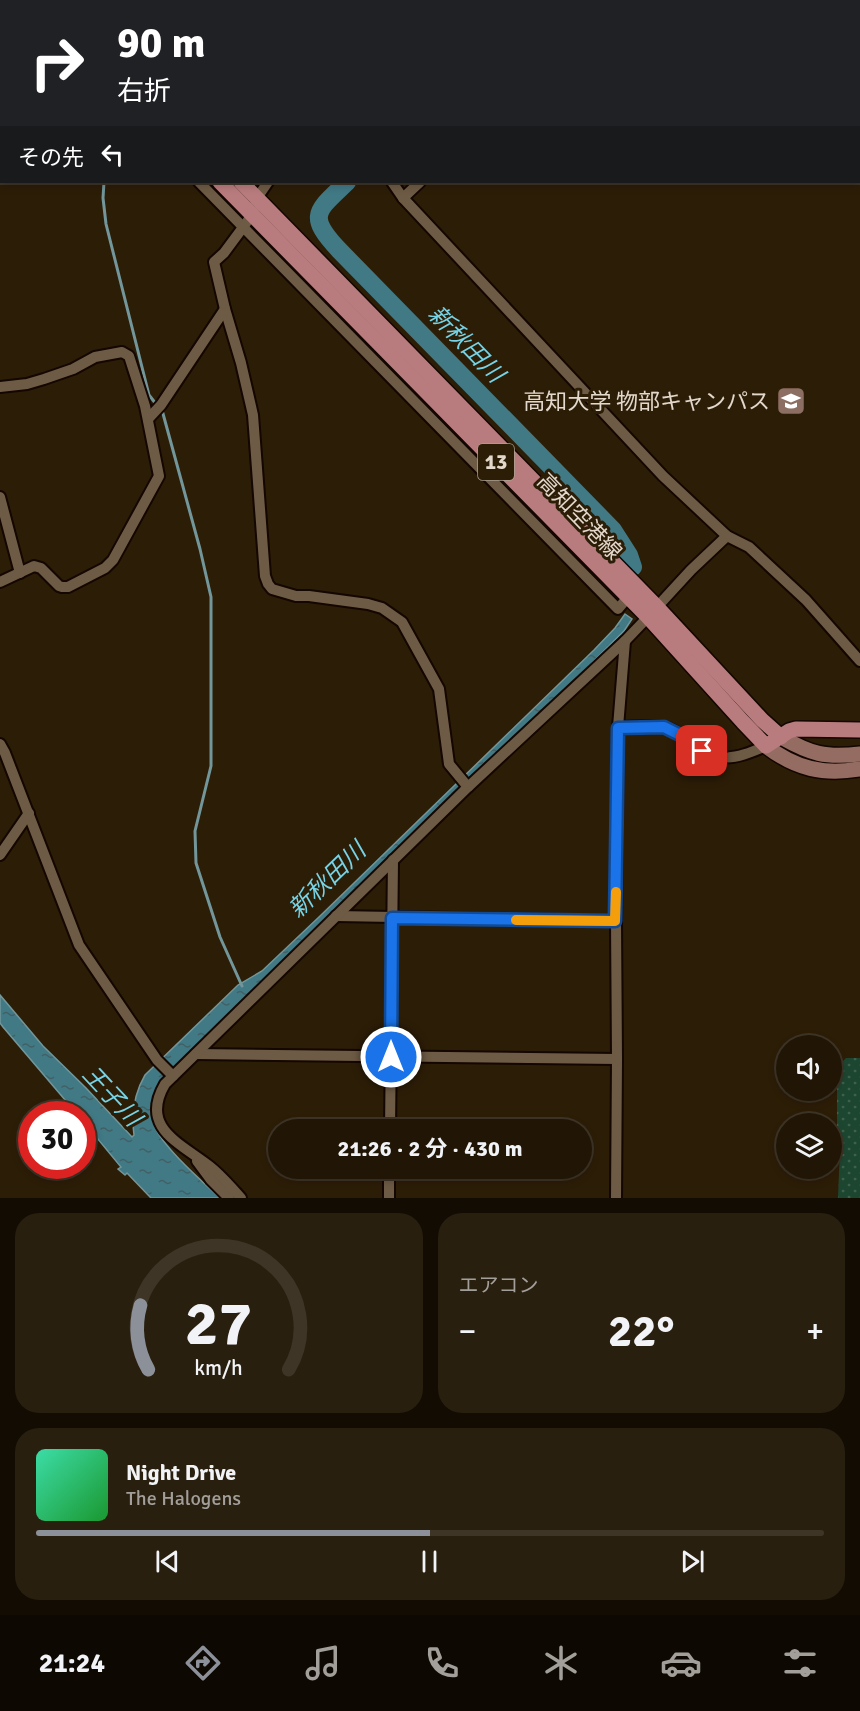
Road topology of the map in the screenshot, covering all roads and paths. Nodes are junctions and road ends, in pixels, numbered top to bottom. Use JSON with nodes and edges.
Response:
{"nodes":[{"id":1,"x":201,"y":183,"type":"edge"},
{"id":2,"x":221,"y":183,"type":"edge"},
{"id":3,"x":241,"y":183,"type":"edge"},
{"id":4,"x":267,"y":183,"type":"edge"},
{"id":5,"x":393,"y":183,"type":"edge"},
{"id":6,"x":419,"y":183,"type":"edge"},
{"id":7,"x":404,"y":198,"type":"junction"},
{"id":8,"x":251,"y":212,"type":"junction"},
{"id":9,"x":225,"y":309,"type":"junction"},
{"id":10,"x":0,"y":387,"type":"edge"},
{"id":11,"x":148,"y":419,"type":"junction"},
{"id":12,"x":0,"y":498,"type":"edge"},
{"id":13,"x":727,"y":536,"type":"junction"},
{"id":14,"x":20,"y":573,"type":"junction"},
{"id":15,"x":0,"y":582,"type":"edge"},
{"id":16,"x":652,"y":612,"type":"junction"},
{"id":17,"x":625,"y":641,"type":"junction"},
{"id":18,"x":860,"y":661,"type":"edge"},
{"id":19,"x":618,"y":728,"type":"junction"},
{"id":20,"x":860,"y":730,"type":"edge"},
{"id":21,"x":781,"y":737,"type":"junction"},
{"id":22,"x":0,"y":744,"type":"edge"},
{"id":23,"x":766,"y":746,"type":"junction"},
{"id":24,"x":860,"y":754,"type":"edge"},
{"id":25,"x":860,"y":769,"type":"edge"},
{"id":26,"x":468,"y":787,"type":"junction"},
{"id":27,"x":29,"y":813,"type":"junction"},
{"id":28,"x":0,"y":855,"type":"edge"},
{"id":29,"x":393,"y":860,"type":"junction"},
{"id":30,"x":336,"y":916,"type":"junction"},
{"id":31,"x":392,"y":918,"type":"junction"},
{"id":32,"x":615,"y":921,"type":"junction"},
{"id":33,"x":196,"y":1054,"type":"junction"},
{"id":34,"x":391,"y":1057,"type":"junction"},
{"id":35,"x":617,"y":1059,"type":"junction"},
{"id":36,"x":172,"y":1075,"type":"junction"},
{"id":37,"x":390,"y":1119,"type":"edge"},
{"id":38,"x":194,"y":1156,"type":"junction"},
{"id":39,"x":389,"y":1179,"type":"edge"},
{"id":40,"x":229,"y":1198,"type":"edge"},
{"id":41,"x":241,"y":1198,"type":"edge"},
{"id":42,"x":389,"y":1198,"type":"edge"},
{"id":43,"x":616,"y":1198,"type":"edge"}],
"edges":[{"from":1,"to":8,"type":"street"},
{"from":2,"to":8,"type":"main road","name":"高知空港線","number":"13"},
{"from":3,"to":8,"type":"main road","name":"高知空港線","number":"13"},
{"from":4,"to":8,"type":"street"},
{"from":5,"to":7,"type":"street"},
{"from":6,"to":7,"type":"street"},
{"from":7,"to":13,"type":"street"},
{"from":8,"to":9,"type":"street"},
{"from":8,"to":16,"type":"main road","name":"高知空港線","number":"13"},
{"from":8,"to":16,"type":"main road","name":"高知空港線","number":"13"},
{"from":9,"to":11,"type":"street"},
{"from":9,"to":26,"type":"street"},
{"from":10,"to":11,"type":"street"},
{"from":11,"to":14,"type":"street"},
{"from":12,"to":14,"type":"street"},
{"from":13,"to":16,"type":"street"},
{"from":13,"to":18,"type":"street"},
{"from":14,"to":15,"type":"street"},
{"from":16,"to":17,"type":"street"},
{"from":16,"to":21,"type":"main road","name":"高知空港線","number":"13"},
{"from":16,"to":23,"type":"main road","name":"高知空港線","number":"13"},
{"from":17,"to":19,"type":"street"},
{"from":17,"to":26,"type":"street"},
{"from":19,"to":23,"type":"street"},
{"from":19,"to":32,"type":"street"},
{"from":20,"to":21,"type":"main road"},
{"from":21,"to":23,"type":"main road"},
{"from":21,"to":24,"type":"street"},
{"from":22,"to":27,"type":"street"},
{"from":23,"to":25,"type":"street"},
{"from":26,"to":29,"type":"street"},
{"from":27,"to":28,"type":"street"},
{"from":27,"to":36,"type":"street"},
{"from":29,"to":30,"type":"street"},
{"from":29,"to":31,"type":"street"},
{"from":30,"to":31,"type":"street"},
{"from":30,"to":33,"type":"street"},
{"from":31,"to":32,"type":"street"},
{"from":31,"to":34,"type":"street"},
{"from":32,"to":35,"type":"street"},
{"from":33,"to":34,"type":"street"},
{"from":33,"to":36,"type":"street"},
{"from":34,"to":35,"type":"street"},
{"from":34,"to":37,"type":"street"},
{"from":35,"to":43,"type":"street"},
{"from":36,"to":38,"type":"street"},
{"from":38,"to":40,"type":"street"},
{"from":38,"to":41,"type":"street"},
{"from":39,"to":42,"type":"street"}]}
